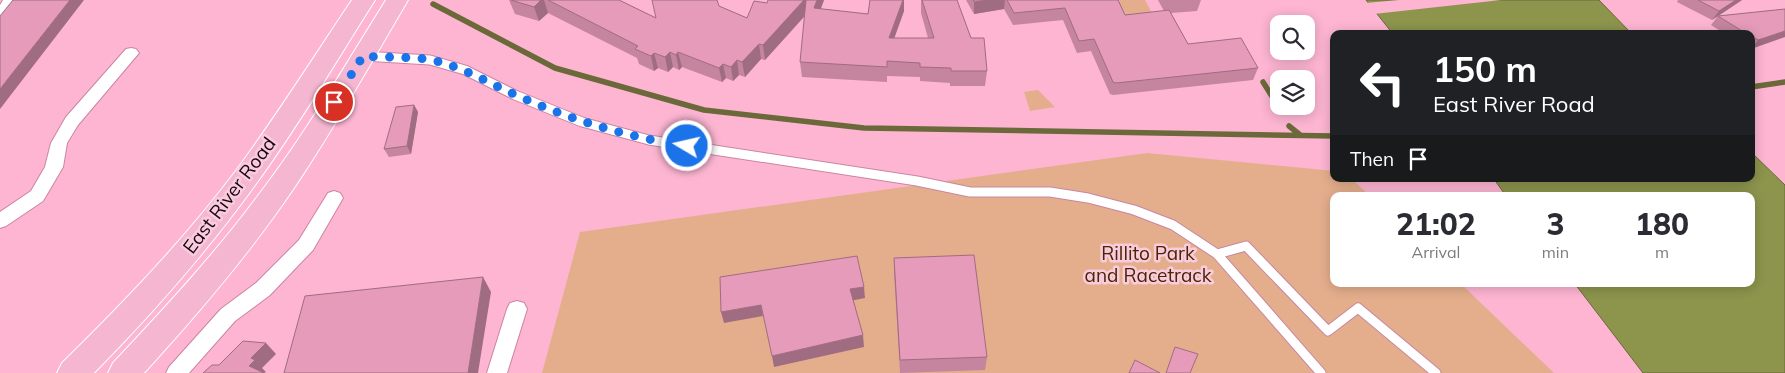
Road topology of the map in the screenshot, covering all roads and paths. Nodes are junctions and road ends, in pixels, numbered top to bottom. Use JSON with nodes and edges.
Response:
{"nodes":[{"id":1,"x":11,"y":0,"type":"edge"},
{"id":2,"x":364,"y":0,"type":"edge"},
{"id":3,"x":397,"y":0,"type":"edge"},
{"id":4,"x":0,"y":15,"type":"edge"},
{"id":5,"x":131,"y":53,"type":"dead end"},
{"id":6,"x":363,"y":56,"type":"junction"},
{"id":7,"x":334,"y":198,"type":"dead end"},
{"id":8,"x":0,"y":221,"type":"edge"},
{"id":9,"x":1217,"y":254,"type":"junction"},
{"id":10,"x":517,"y":308,"type":"dead end"},
{"id":11,"x":73,"y":373,"type":"edge"},
{"id":12,"x":124,"y":373,"type":"edge"},
{"id":13,"x":176,"y":373,"type":"edge"},
{"id":14,"x":498,"y":373,"type":"edge"},
{"id":15,"x":1321,"y":373,"type":"edge"},
{"id":16,"x":1436,"y":373,"type":"edge"}],
"edges":[{"from":1,"to":4,"type":"street"},
{"from":2,"to":11,"type":"main road","name":"East River Road"},
{"from":3,"to":6,"type":"main road","name":"East River Road"},
{"from":5,"to":8,"type":"street"},
{"from":6,"to":9,"type":"lane"},
{"from":6,"to":12,"type":"main road","name":"East River Road"},
{"from":7,"to":13,"type":"street"},
{"from":9,"to":15,"type":"lane"},
{"from":9,"to":16,"type":"lane"},
{"from":10,"to":14,"type":"street"}]}
